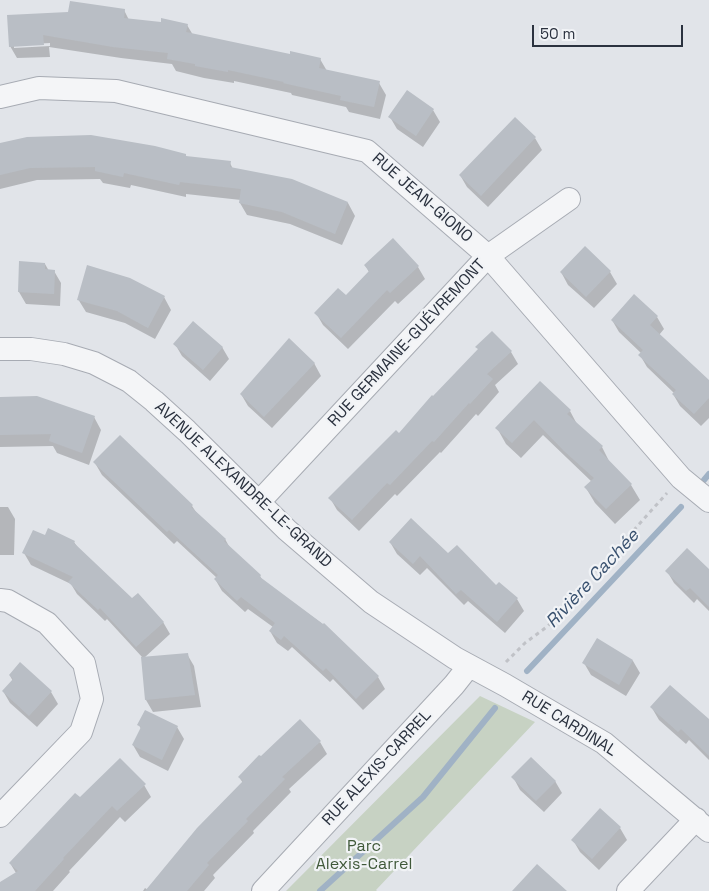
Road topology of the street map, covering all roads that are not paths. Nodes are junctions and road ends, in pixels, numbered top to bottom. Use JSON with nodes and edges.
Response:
{"nodes":[{"id":1,"x":0,"y":98,"type":"edge"},
{"id":2,"x":569,"y":199,"type":"dead end"},
{"id":3,"x":488,"y":256,"type":"junction"},
{"id":4,"x":0,"y":349,"type":"edge"},
{"id":5,"x":709,"y":501,"type":"edge"},
{"id":6,"x":259,"y":502,"type":"junction"},
{"id":7,"x":0,"y":600,"type":"edge"},
{"id":8,"x":469,"y":666,"type":"junction"},
{"id":9,"x":0,"y":816,"type":"edge"},
{"id":10,"x":702,"y":825,"type":"edge"},
{"id":11,"x":263,"y":891,"type":"edge"},
{"id":12,"x":628,"y":891,"type":"edge"}],
"edges":[{"from":1,"to":3,"type":"street","name":"RUE JEAN-GIONO"},
{"from":2,"to":3,"type":"street","name":"RUE GERMAINE-GUÉVREMONT"},
{"from":3,"to":5,"type":"street","name":"RUE JEAN-GIONO"},
{"from":3,"to":6,"type":"street","name":"RUE GERMAINE-GUÉVREMONT"},
{"from":4,"to":6,"type":"street","name":"AVENUE ALEXANDRE-LE-GRAND"},
{"from":6,"to":8,"type":"street","name":"AVENUE ALEXANDRE-LE-GRAND"},
{"from":7,"to":9,"type":"street"},
{"from":8,"to":10,"type":"street","name":"RUE CARDINAL"},
{"from":8,"to":11,"type":"street","name":"RUE ALEXIS-CARREL"},
{"from":10,"to":12,"type":"street"}]}
